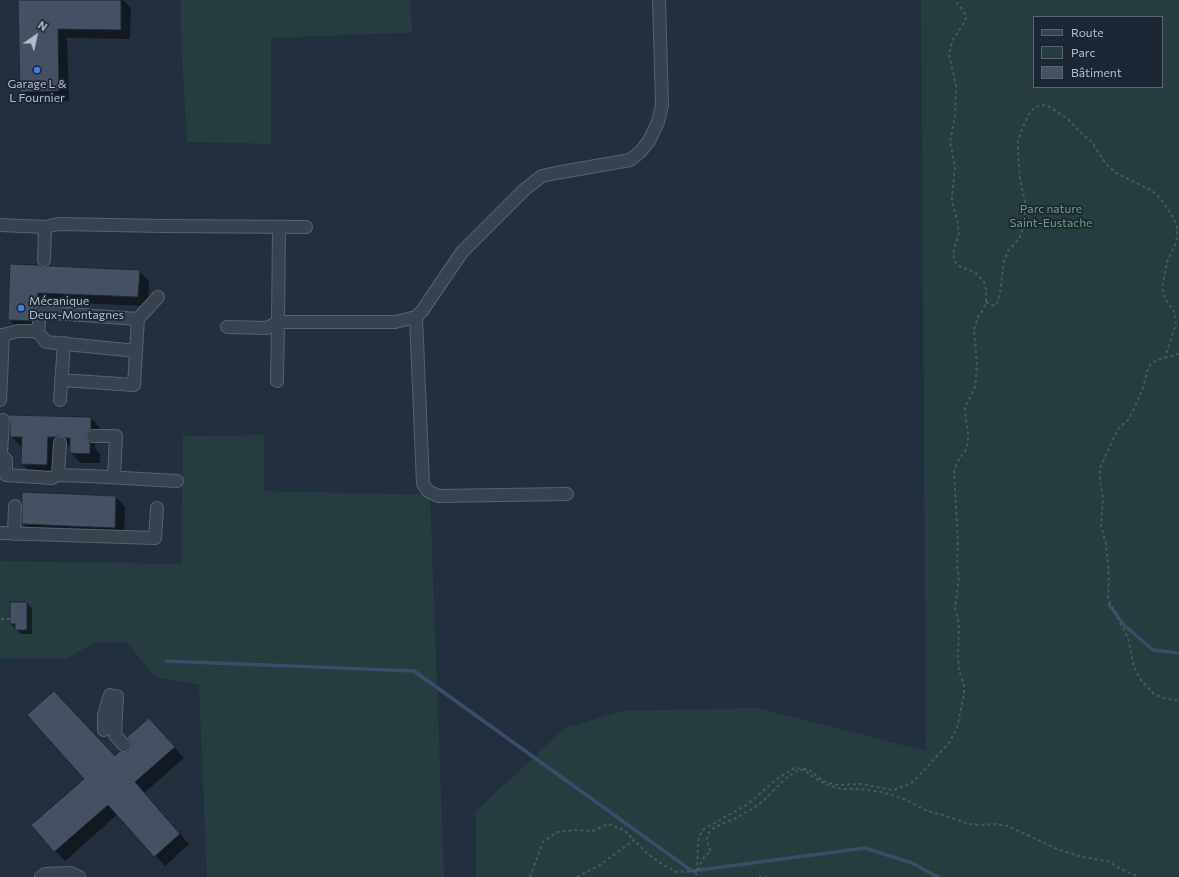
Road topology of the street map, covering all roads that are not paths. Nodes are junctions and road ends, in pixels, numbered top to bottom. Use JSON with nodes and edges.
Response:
{"nodes":[{"id":1,"x":659,"y":0,"type":"edge"},
{"id":2,"x":0,"y":225,"type":"edge"},
{"id":3,"x":45,"y":227,"type":"junction"},
{"id":4,"x":279,"y":227,"type":"junction"},
{"id":5,"x":306,"y":227,"type":"dead end"},
{"id":6,"x":44,"y":260,"type":"dead end"},
{"id":7,"x":158,"y":297,"type":"dead end"},
{"id":8,"x":416,"y":317,"type":"junction"},
{"id":9,"x":138,"y":319,"type":"junction"},
{"id":10,"x":278,"y":322,"type":"junction"},
{"id":11,"x":227,"y":327,"type":"dead end"},
{"id":12,"x":38,"y":332,"type":"junction"},
{"id":13,"x":1,"y":335,"type":"edge"},
{"id":14,"x":64,"y":344,"type":"junction"},
{"id":15,"x":136,"y":351,"type":"junction"},
{"id":16,"x":62,"y":380,"type":"junction"},
{"id":17,"x":277,"y":381,"type":"dead end"},
{"id":18,"x":0,"y":400,"type":"edge"},
{"id":19,"x":60,"y":400,"type":"dead end"},
{"id":20,"x":3,"y":420,"type":"dead end"},
{"id":21,"x":93,"y":436,"type":"dead end"},
{"id":22,"x":60,"y":443,"type":"dead end"},
{"id":23,"x":0,"y":453,"type":"edge"},
{"id":24,"x":58,"y":475,"type":"junction"},
{"id":25,"x":114,"y":477,"type":"junction"},
{"id":26,"x":177,"y":481,"type":"dead end"},
{"id":27,"x":567,"y":494,"type":"dead end"},
{"id":28,"x":15,"y":506,"type":"dead end"},
{"id":29,"x":157,"y":508,"type":"dead end"},
{"id":30,"x":0,"y":533,"type":"edge"},
{"id":31,"x":14,"y":534,"type":"junction"},
{"id":32,"x":104,"y":730,"type":"dead end"},
{"id":33,"x":124,"y":745,"type":"dead end"},
{"id":34,"x":61,"y":875,"type":"edge"},
{"id":35,"x":41,"y":877,"type":"edge"},
{"id":36,"x":79,"y":877,"type":"edge"}],
"edges":[{"from":1,"to":8,"type":"lane"},
{"from":2,"to":3,"type":"lane"},
{"from":3,"to":4,"type":"lane"},
{"from":3,"to":6,"type":"lane"},
{"from":4,"to":5,"type":"lane"},
{"from":4,"to":10,"type":"lane"},
{"from":7,"to":9,"type":"lane"},
{"from":8,"to":10,"type":"lane"},
{"from":8,"to":27,"type":"lane"},
{"from":9,"to":12,"type":"lane"},
{"from":9,"to":15,"type":"lane"},
{"from":10,"to":11,"type":"lane"},
{"from":10,"to":17,"type":"lane"},
{"from":12,"to":13,"type":"lane"},
{"from":12,"to":14,"type":"lane"},
{"from":13,"to":18,"type":"lane"},
{"from":14,"to":15,"type":"lane"},
{"from":14,"to":16,"type":"lane"},
{"from":15,"to":16,"type":"lane"},
{"from":16,"to":19,"type":"lane"},
{"from":20,"to":23,"type":"lane"},
{"from":21,"to":25,"type":"lane"},
{"from":22,"to":24,"type":"lane"},
{"from":23,"to":24,"type":"lane"},
{"from":24,"to":25,"type":"lane"},
{"from":25,"to":26,"type":"lane"},
{"from":28,"to":31,"type":"lane"},
{"from":29,"to":31,"type":"lane"},
{"from":30,"to":31,"type":"lane"},
{"from":32,"to":33,"type":"lane"},
{"from":34,"to":35,"type":"lane"},
{"from":34,"to":36,"type":"lane"}]}
